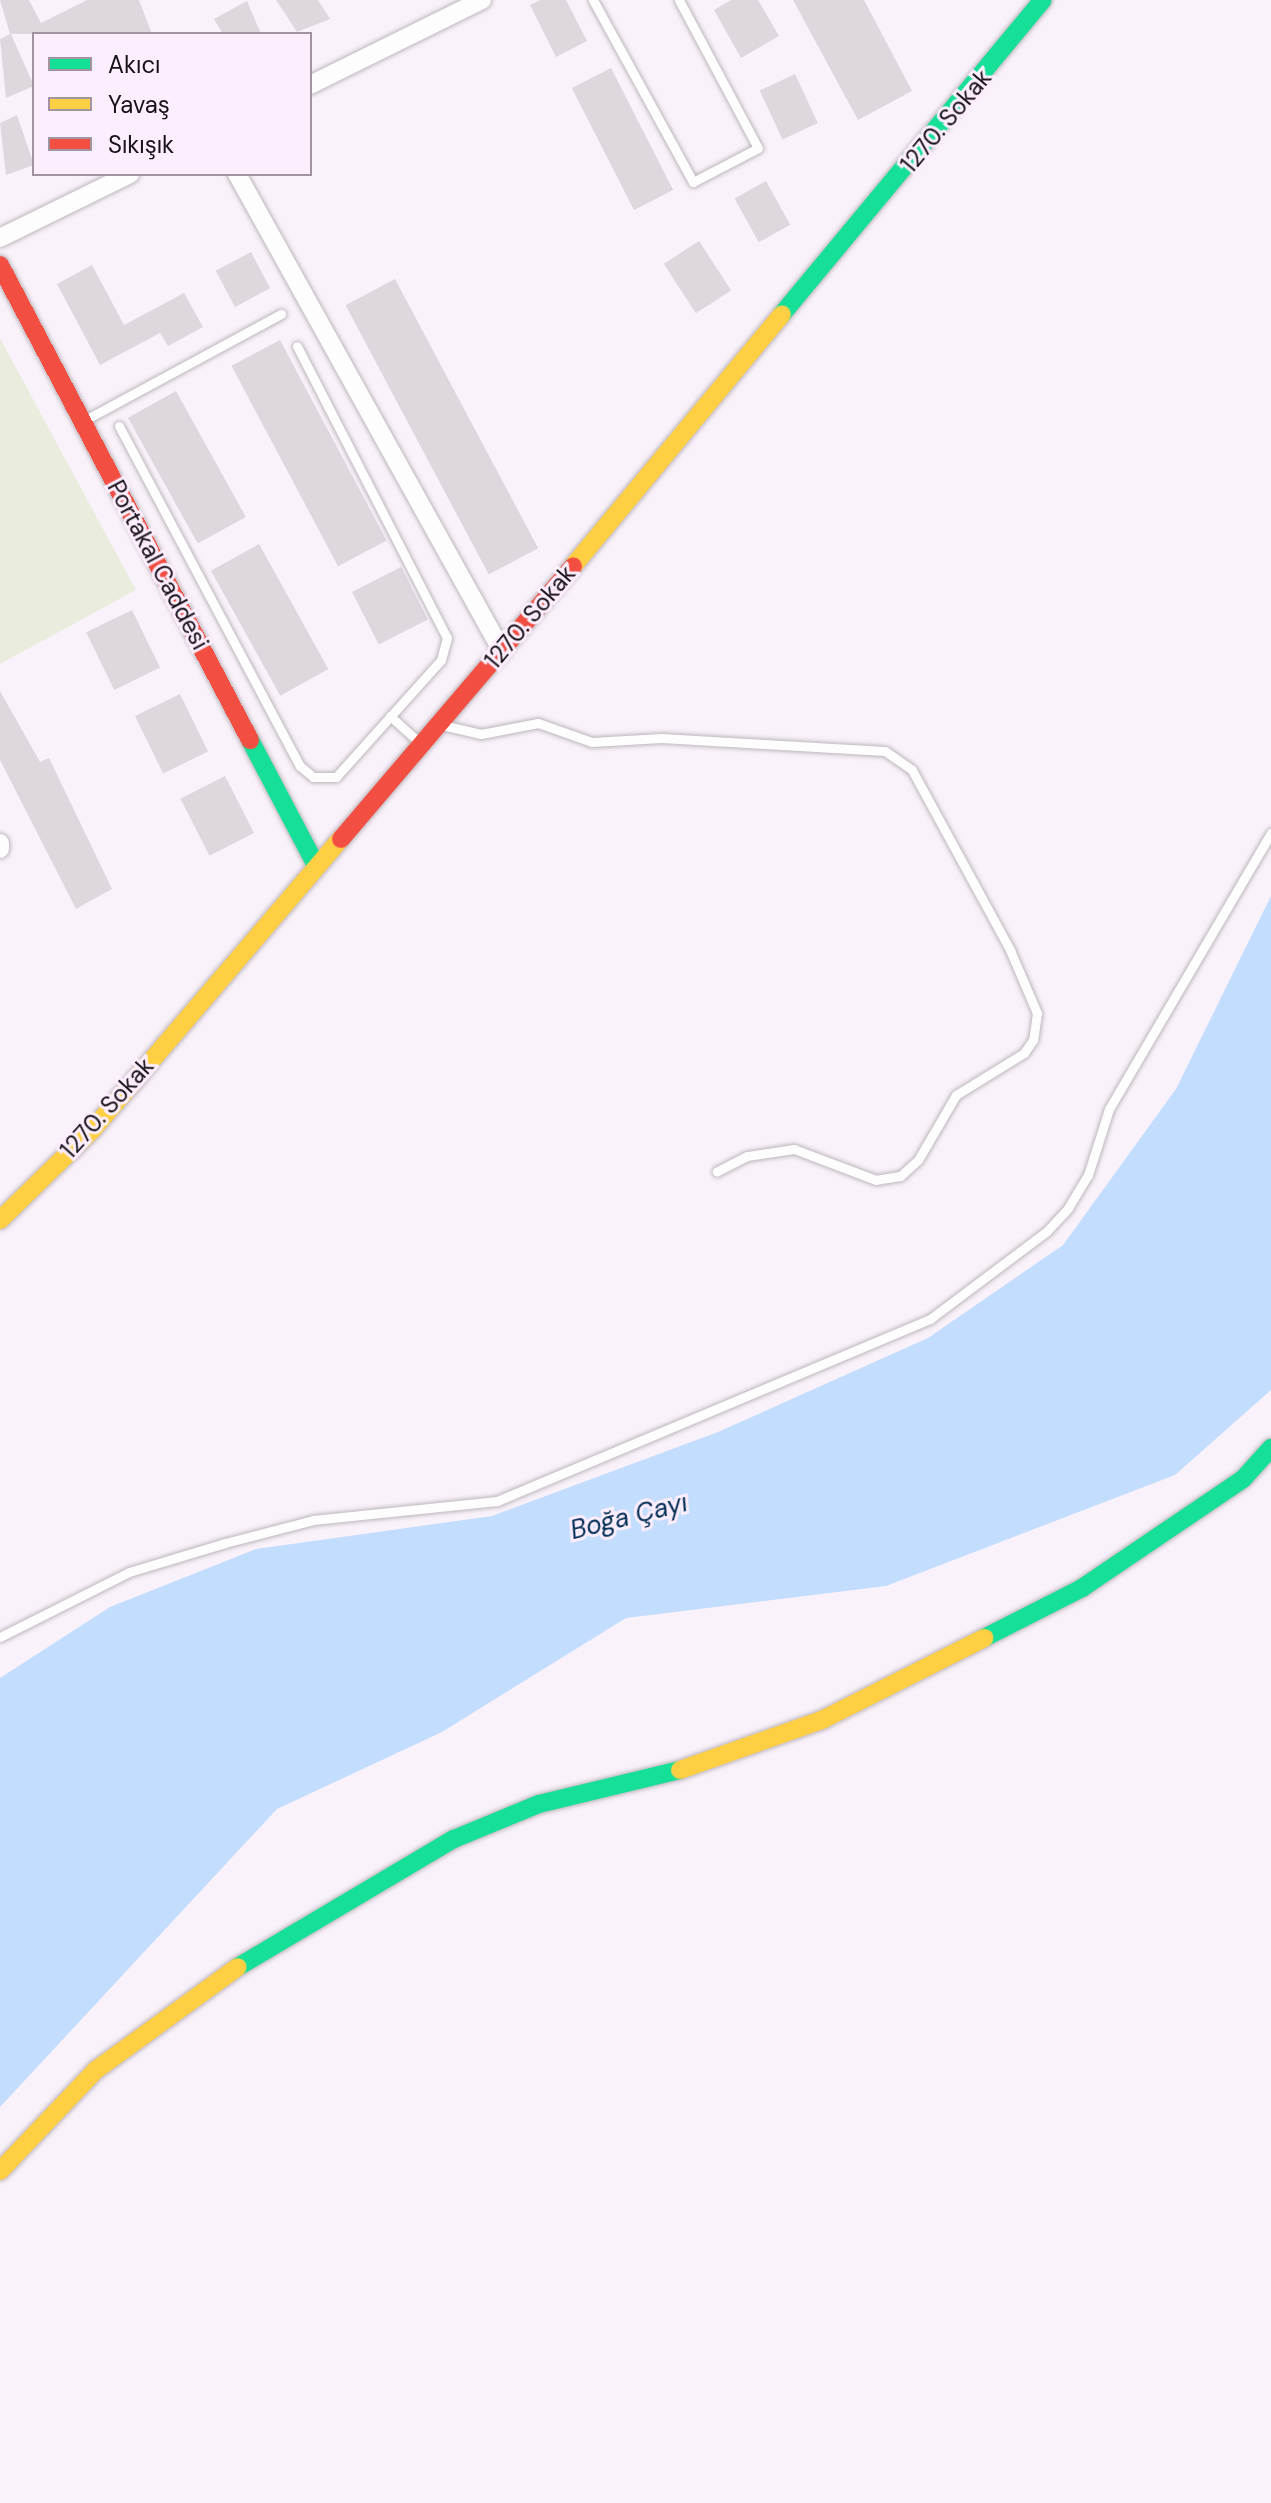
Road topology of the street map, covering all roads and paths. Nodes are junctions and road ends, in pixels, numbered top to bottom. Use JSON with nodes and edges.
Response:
{"nodes":[{"id":1,"x":482,"y":0,"type":"edge"},
{"id":2,"x":593,"y":0,"type":"edge"},
{"id":3,"x":679,"y":0,"type":"edge"},
{"id":4,"x":1043,"y":0,"type":"edge"},
{"id":5,"x":312,"y":84,"type":"edge"},
{"id":6,"x":126,"y":176,"type":"edge"},
{"id":7,"x":238,"y":176,"type":"edge"},
{"id":8,"x":0,"y":238,"type":"edge"},
{"id":9,"x":0,"y":265,"type":"edge"},
{"id":10,"x":281,"y":314,"type":"dead end"},
{"id":11,"x":297,"y":346,"type":"dead end"},
{"id":12,"x":82,"y":422,"type":"junction"},
{"id":13,"x":119,"y":426,"type":"dead end"},
{"id":14,"x":502,"y":651,"type":"junction"},
{"id":15,"x":390,"y":716,"type":"junction"},
{"id":16,"x":439,"y":724,"type":"junction"},
{"id":17,"x":421,"y":744,"type":"junction"},
{"id":18,"x":1271,"y":833,"type":"edge"},
{"id":19,"x":316,"y":865,"type":"junction"},
{"id":20,"x":717,"y":1171,"type":"dead end"},
{"id":21,"x":1,"y":1216,"type":"edge"},
{"id":22,"x":1271,"y":1448,"type":"edge"},
{"id":23,"x":0,"y":1637,"type":"edge"},
{"id":24,"x":0,"y":2171,"type":"edge"}],
"edges":[{"from":1,"to":5,"type":"street"},
{"from":2,"to":3,"type":"lane"},
{"from":4,"to":14,"type":"street","name":"1270. Sokak"},
{"from":6,"to":8,"type":"street"},
{"from":7,"to":14,"type":"street"},
{"from":9,"to":12,"type":"street","name":"Portakal Caddesi"},
{"from":10,"to":12,"type":"lane"},
{"from":11,"to":15,"type":"lane"},
{"from":12,"to":19,"type":"street","name":"Portakal Caddesi"},
{"from":13,"to":15,"type":"lane"},
{"from":14,"to":16,"type":"street","name":"1270. Sokak"},
{"from":15,"to":17,"type":"lane"},
{"from":16,"to":17,"type":"street","name":"1270. Sokak"},
{"from":16,"to":20,"type":"lane"},
{"from":17,"to":19,"type":"street","name":"1270. Sokak"},
{"from":18,"to":23,"type":"lane"},
{"from":19,"to":21,"type":"street","name":"1270. Sokak"},
{"from":22,"to":24,"type":"street"}]}
